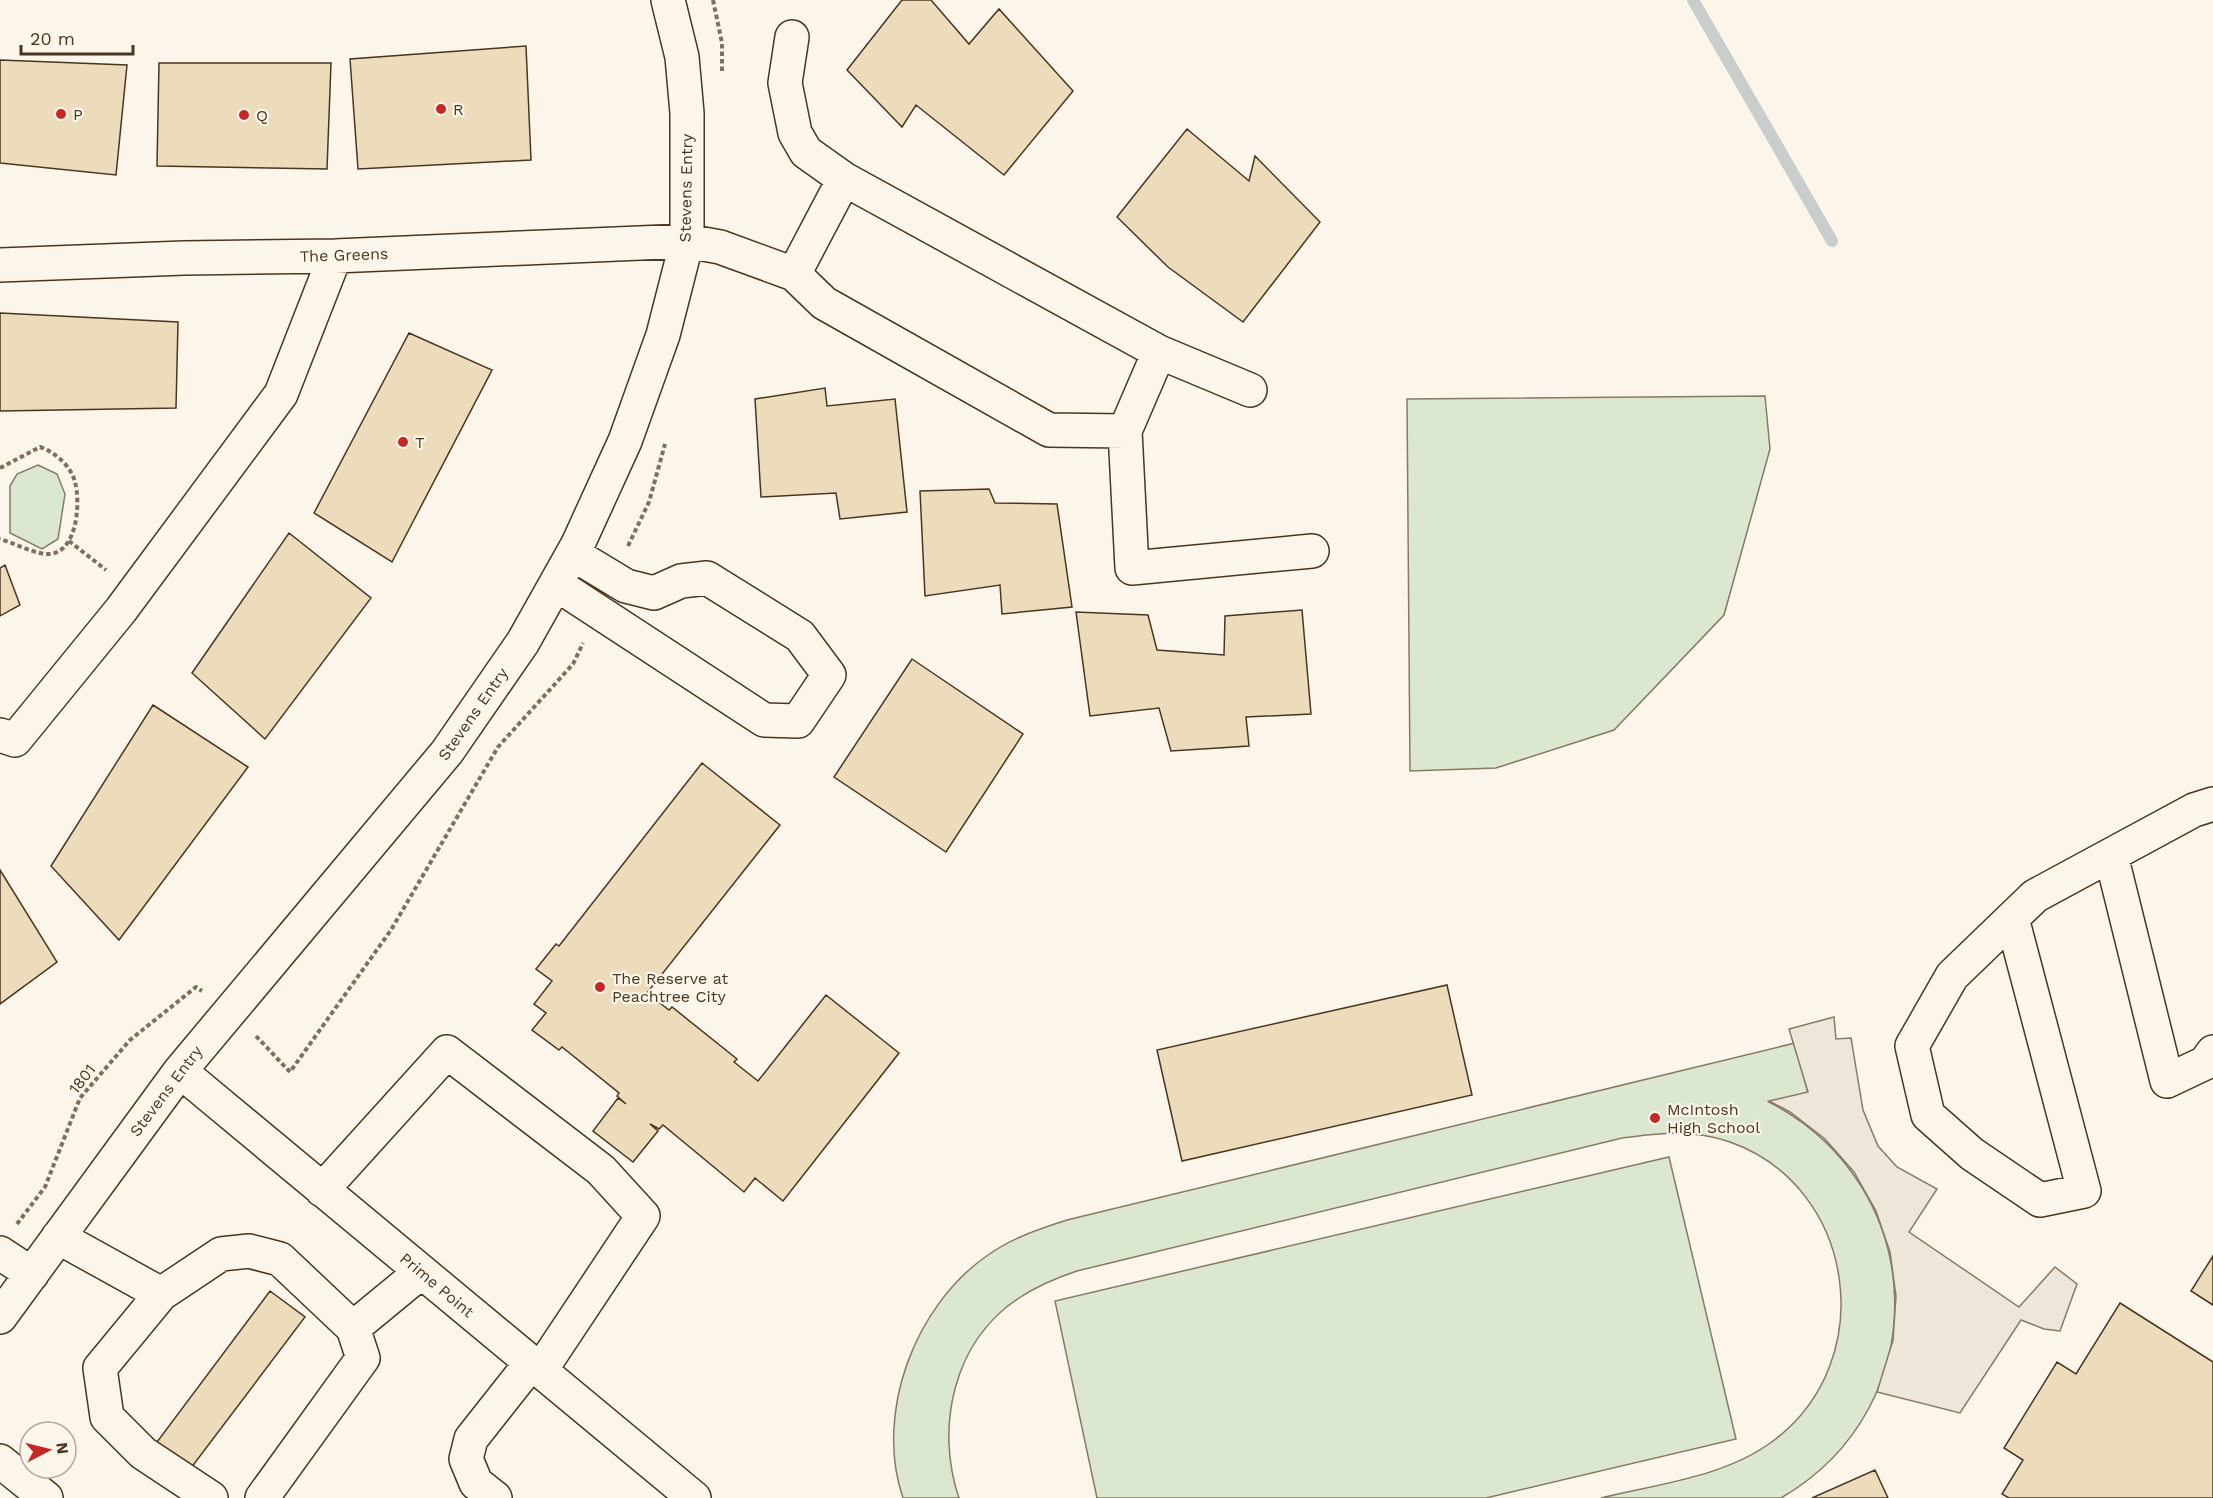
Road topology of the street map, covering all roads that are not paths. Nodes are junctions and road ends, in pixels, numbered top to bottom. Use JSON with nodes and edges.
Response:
{"nodes":[{"id":1,"x":668,"y":0,"type":"edge"},
{"id":2,"x":792,"y":37,"type":"dead end"},
{"id":3,"x":844,"y":179,"type":"junction"},
{"id":4,"x":687,"y":241,"type":"junction"},
{"id":5,"x":335,"y":256,"type":"junction"},
{"id":6,"x":0,"y":265,"type":"edge"},
{"id":7,"x":794,"y":274,"type":"junction"},
{"id":8,"x":1159,"y":352,"type":"junction"},
{"id":9,"x":1250,"y":390,"type":"dead end"},
{"id":10,"x":1125,"y":431,"type":"junction"},
{"id":11,"x":1311,"y":551,"type":"dead end"},
{"id":12,"x":573,"y":554,"type":"junction"},
{"id":13,"x":556,"y":584,"type":"junction"},
{"id":14,"x":0,"y":735,"type":"edge"},
{"id":15,"x":2213,"y":804,"type":"edge"},
{"id":16,"x":2111,"y":855,"type":"junction"},
{"id":17,"x":2012,"y":918,"type":"junction"},
{"id":18,"x":2213,"y":1052,"type":"edge"},
{"id":19,"x":180,"y":1071,"type":"junction"},
{"id":20,"x":322,"y":1190,"type":"junction"},
{"id":21,"x":58,"y":1238,"type":"junction"},
{"id":22,"x":6,"y":1241,"type":"edge"},
{"id":23,"x":421,"y":1272,"type":"junction"},
{"id":24,"x":32,"y":1274,"type":"junction"},
{"id":25,"x":161,"y":1294,"type":"junction"},
{"id":26,"x":0,"y":1317,"type":"edge"},
{"id":27,"x":353,"y":1328,"type":"junction"},
{"id":28,"x":536,"y":1367,"type":"junction"},
{"id":29,"x":0,"y":1461,"type":"edge"},
{"id":30,"x":46,"y":1498,"type":"edge"},
{"id":31,"x":211,"y":1498,"type":"edge"},
{"id":32,"x":262,"y":1498,"type":"edge"},
{"id":33,"x":495,"y":1498,"type":"edge"},
{"id":34,"x":694,"y":1498,"type":"edge"}],
"edges":[{"from":1,"to":4,"type":"street","name":"Stevens Entry"},
{"from":2,"to":3,"type":"street"},
{"from":3,"to":7,"type":"street"},
{"from":3,"to":8,"type":"street"},
{"from":4,"to":5,"type":"street","name":"The Greens"},
{"from":4,"to":7,"type":"street","name":"The Greens"},
{"from":4,"to":12,"type":"street","name":"Stevens Entry"},
{"from":5,"to":6,"type":"street","name":"The Greens"},
{"from":5,"to":14,"type":"street"},
{"from":7,"to":10,"type":"street"},
{"from":8,"to":9,"type":"street"},
{"from":8,"to":10,"type":"street"},
{"from":10,"to":11,"type":"street"},
{"from":12,"to":13,"type":"street","name":"Stevens Entry"},
{"from":12,"to":13,"type":"street"},
{"from":13,"to":19,"type":"street","name":"Stevens Entry"},
{"from":15,"to":16,"type":"street"},
{"from":16,"to":17,"type":"street"},
{"from":16,"to":18,"type":"street"},
{"from":17,"to":17,"type":"street"},
{"from":19,"to":20,"type":"street","name":"Prime Point"},
{"from":19,"to":21,"type":"street","name":"Stevens Entry"},
{"from":20,"to":23,"type":"street","name":"Prime Point"},
{"from":20,"to":28,"type":"street"},
{"from":21,"to":24,"type":"street","name":"Stevens Entry"},
{"from":21,"to":25,"type":"street"},
{"from":22,"to":24,"type":"street"},
{"from":23,"to":27,"type":"street"},
{"from":23,"to":28,"type":"street","name":"Prime Point"},
{"from":24,"to":26,"type":"street","name":"Stevens Entry"},
{"from":25,"to":27,"type":"street"},
{"from":25,"to":31,"type":"street"},
{"from":27,"to":32,"type":"street"},
{"from":28,"to":33,"type":"street"},
{"from":28,"to":34,"type":"street","name":"Prime Point"},
{"from":29,"to":30,"type":"street"}]}
